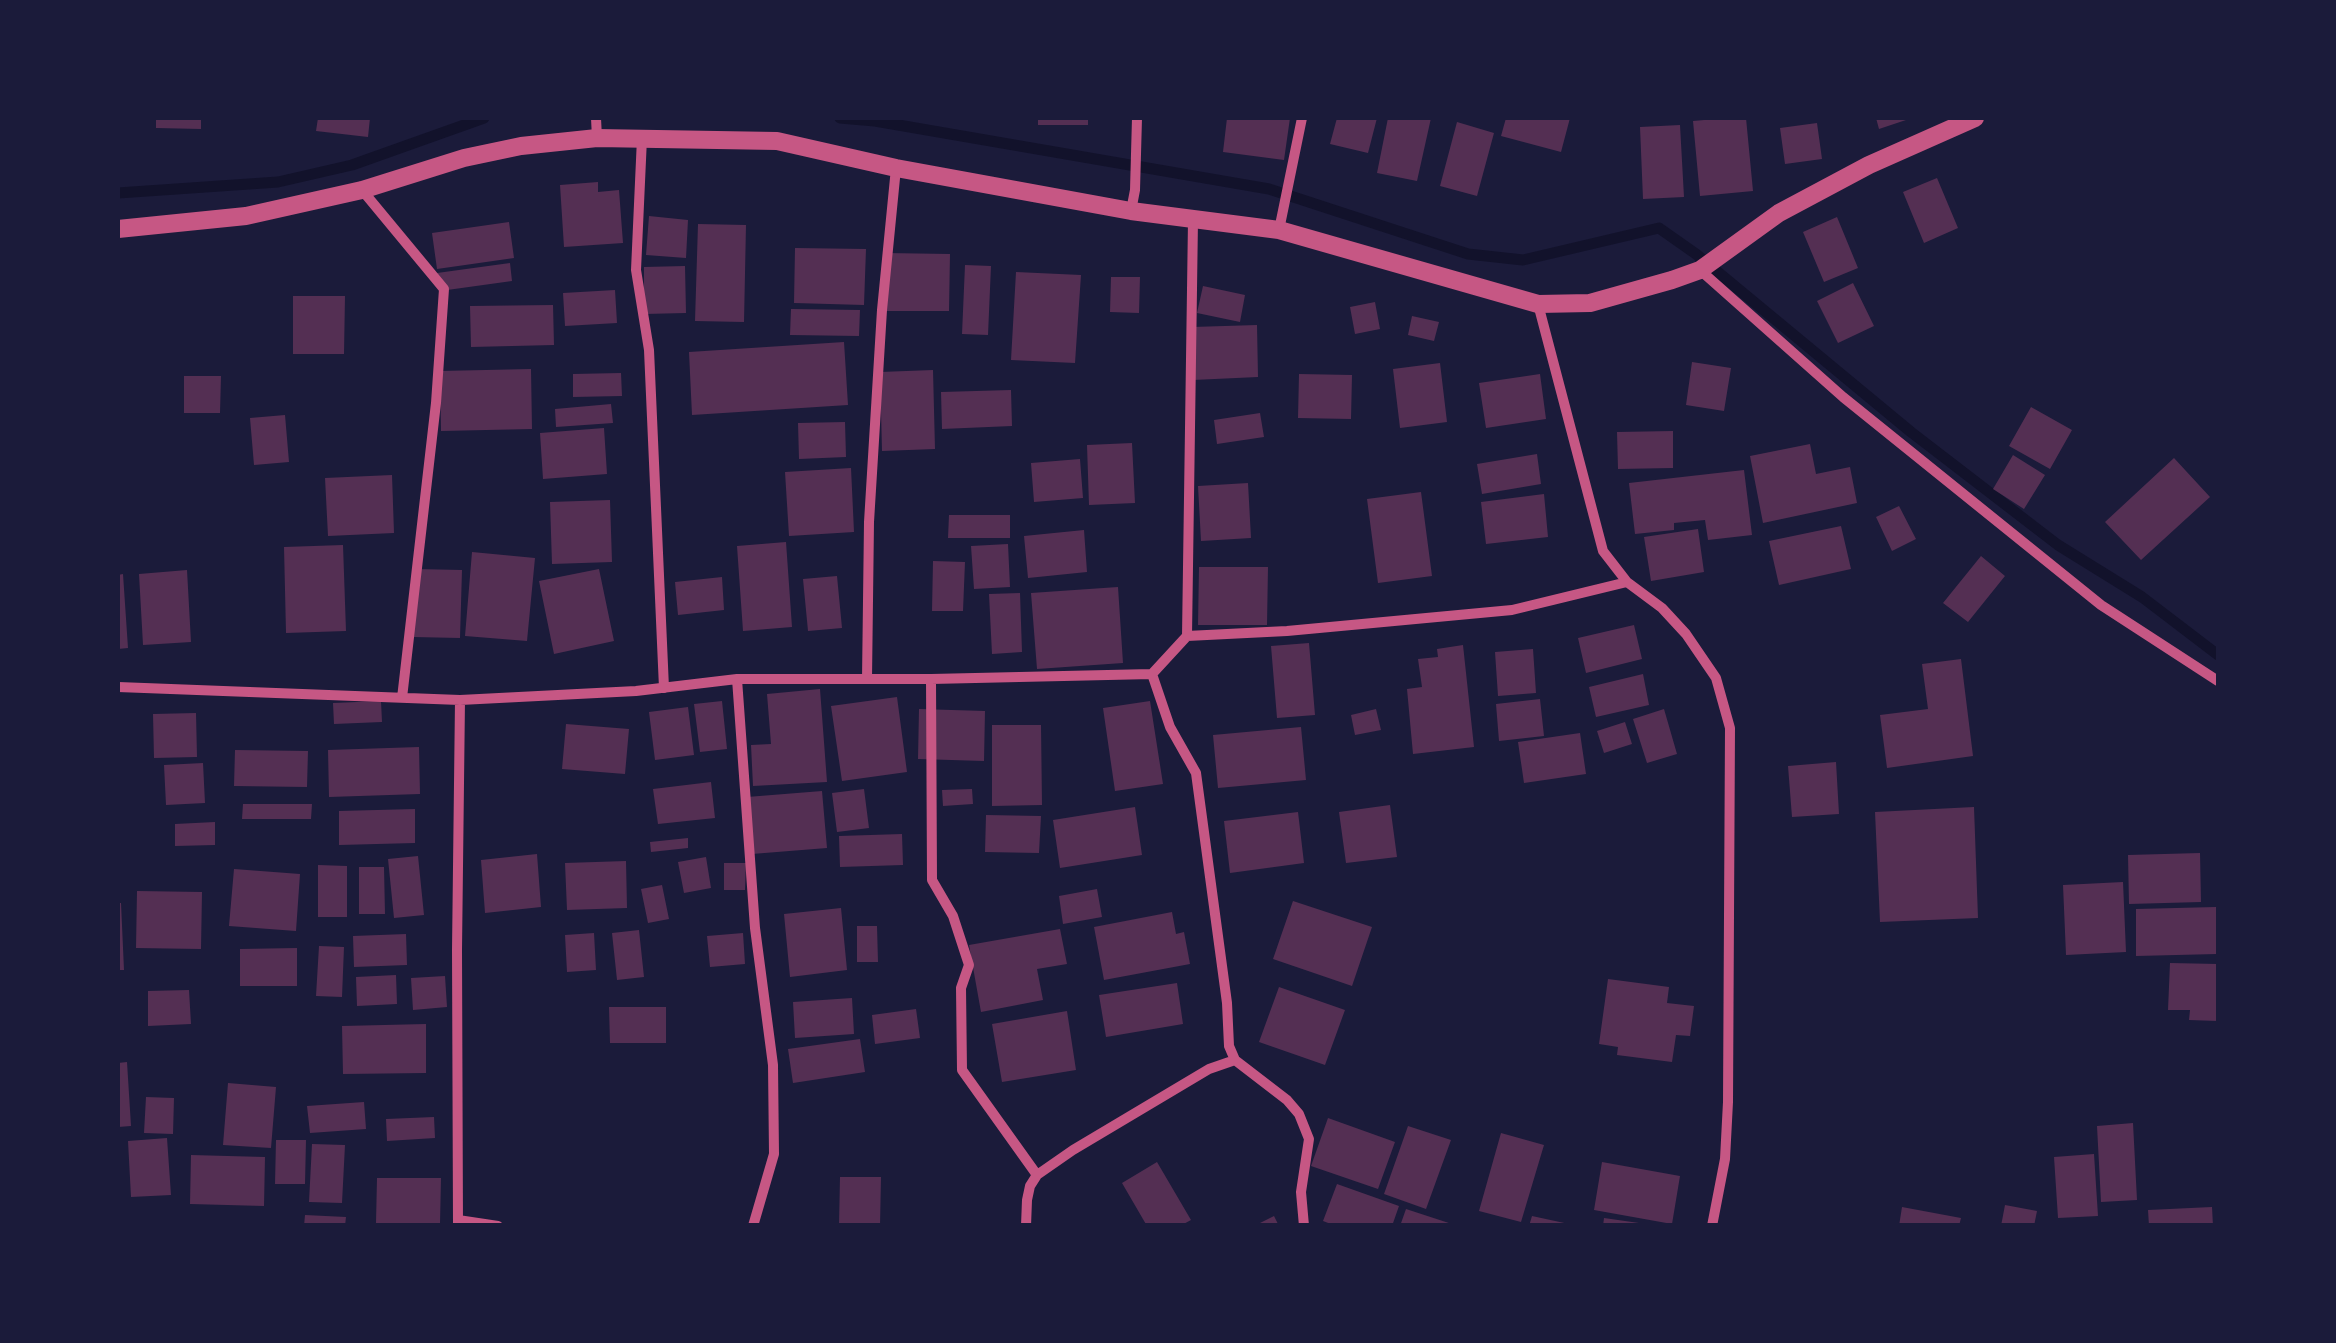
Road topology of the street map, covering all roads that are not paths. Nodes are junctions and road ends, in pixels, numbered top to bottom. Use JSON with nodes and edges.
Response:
{"nodes":[{"id":1,"x":1137,"y":118,"type":"edge"},
{"id":2,"x":1302,"y":118,"type":"edge"},
{"id":3,"x":1976,"y":118,"type":"edge"},
{"id":4,"x":596,"y":126,"type":"edge"},
{"id":5,"x":642,"y":138,"type":"junction"},
{"id":6,"x":896,"y":168,"type":"junction"},
{"id":7,"x":362,"y":190,"type":"junction"},
{"id":8,"x":1131,"y":211,"type":"junction"},
{"id":9,"x":1193,"y":220,"type":"junction"},
{"id":10,"x":118,"y":229,"type":"edge"},
{"id":11,"x":1279,"y":230,"type":"junction"},
{"id":12,"x":1702,"y":268,"type":"junction"},
{"id":13,"x":1538,"y":304,"type":"junction"},
{"id":14,"x":1627,"y":582,"type":"junction"},
{"id":15,"x":1187,"y":636,"type":"junction"},
{"id":16,"x":1152,"y":674,"type":"junction"},
{"id":17,"x":737,"y":679,"type":"junction"},
{"id":18,"x":868,"y":679,"type":"junction"},
{"id":19,"x":931,"y":680,"type":"junction"},
{"id":20,"x":2218,"y":681,"type":"edge"},
{"id":21,"x":118,"y":687,"type":"edge"},
{"id":22,"x":664,"y":688,"type":"junction"},
{"id":23,"x":402,"y":698,"type":"junction"},
{"id":24,"x":460,"y":700,"type":"junction"},
{"id":25,"x":1235,"y":1060,"type":"junction"},
{"id":26,"x":1037,"y":1175,"type":"junction"},
{"id":27,"x":458,"y":1223,"type":"edge"},
{"id":28,"x":498,"y":1226,"type":"edge"},
{"id":29,"x":753,"y":1226,"type":"edge"},
{"id":30,"x":1026,"y":1226,"type":"edge"},
{"id":31,"x":1304,"y":1226,"type":"edge"},
{"id":32,"x":1712,"y":1226,"type":"edge"}],
"edges":[{"from":1,"to":8,"type":"street"},
{"from":2,"to":11,"type":"street"},
{"from":3,"to":12,"type":"street"},
{"from":4,"to":5,"type":"street"},
{"from":4,"to":7,"type":"street"},
{"from":5,"to":6,"type":"street"},
{"from":5,"to":22,"type":"street"},
{"from":6,"to":8,"type":"street"},
{"from":6,"to":18,"type":"street"},
{"from":7,"to":10,"type":"street"},
{"from":7,"to":23,"type":"street"},
{"from":8,"to":9,"type":"street"},
{"from":9,"to":11,"type":"street"},
{"from":9,"to":15,"type":"street"},
{"from":11,"to":13,"type":"street"},
{"from":12,"to":13,"type":"street"},
{"from":12,"to":20,"type":"street"},
{"from":13,"to":14,"type":"street"},
{"from":14,"to":15,"type":"street"},
{"from":14,"to":32,"type":"street"},
{"from":15,"to":16,"type":"street"},
{"from":16,"to":19,"type":"street"},
{"from":16,"to":25,"type":"street"},
{"from":17,"to":18,"type":"street"},
{"from":17,"to":22,"type":"street"},
{"from":17,"to":29,"type":"street"},
{"from":18,"to":19,"type":"street"},
{"from":19,"to":26,"type":"street"},
{"from":21,"to":23,"type":"street"},
{"from":22,"to":24,"type":"street"},
{"from":23,"to":24,"type":"street"},
{"from":24,"to":27,"type":"street"},
{"from":25,"to":26,"type":"street"},
{"from":25,"to":31,"type":"street"},
{"from":26,"to":30,"type":"street"},
{"from":27,"to":28,"type":"street"}]}
